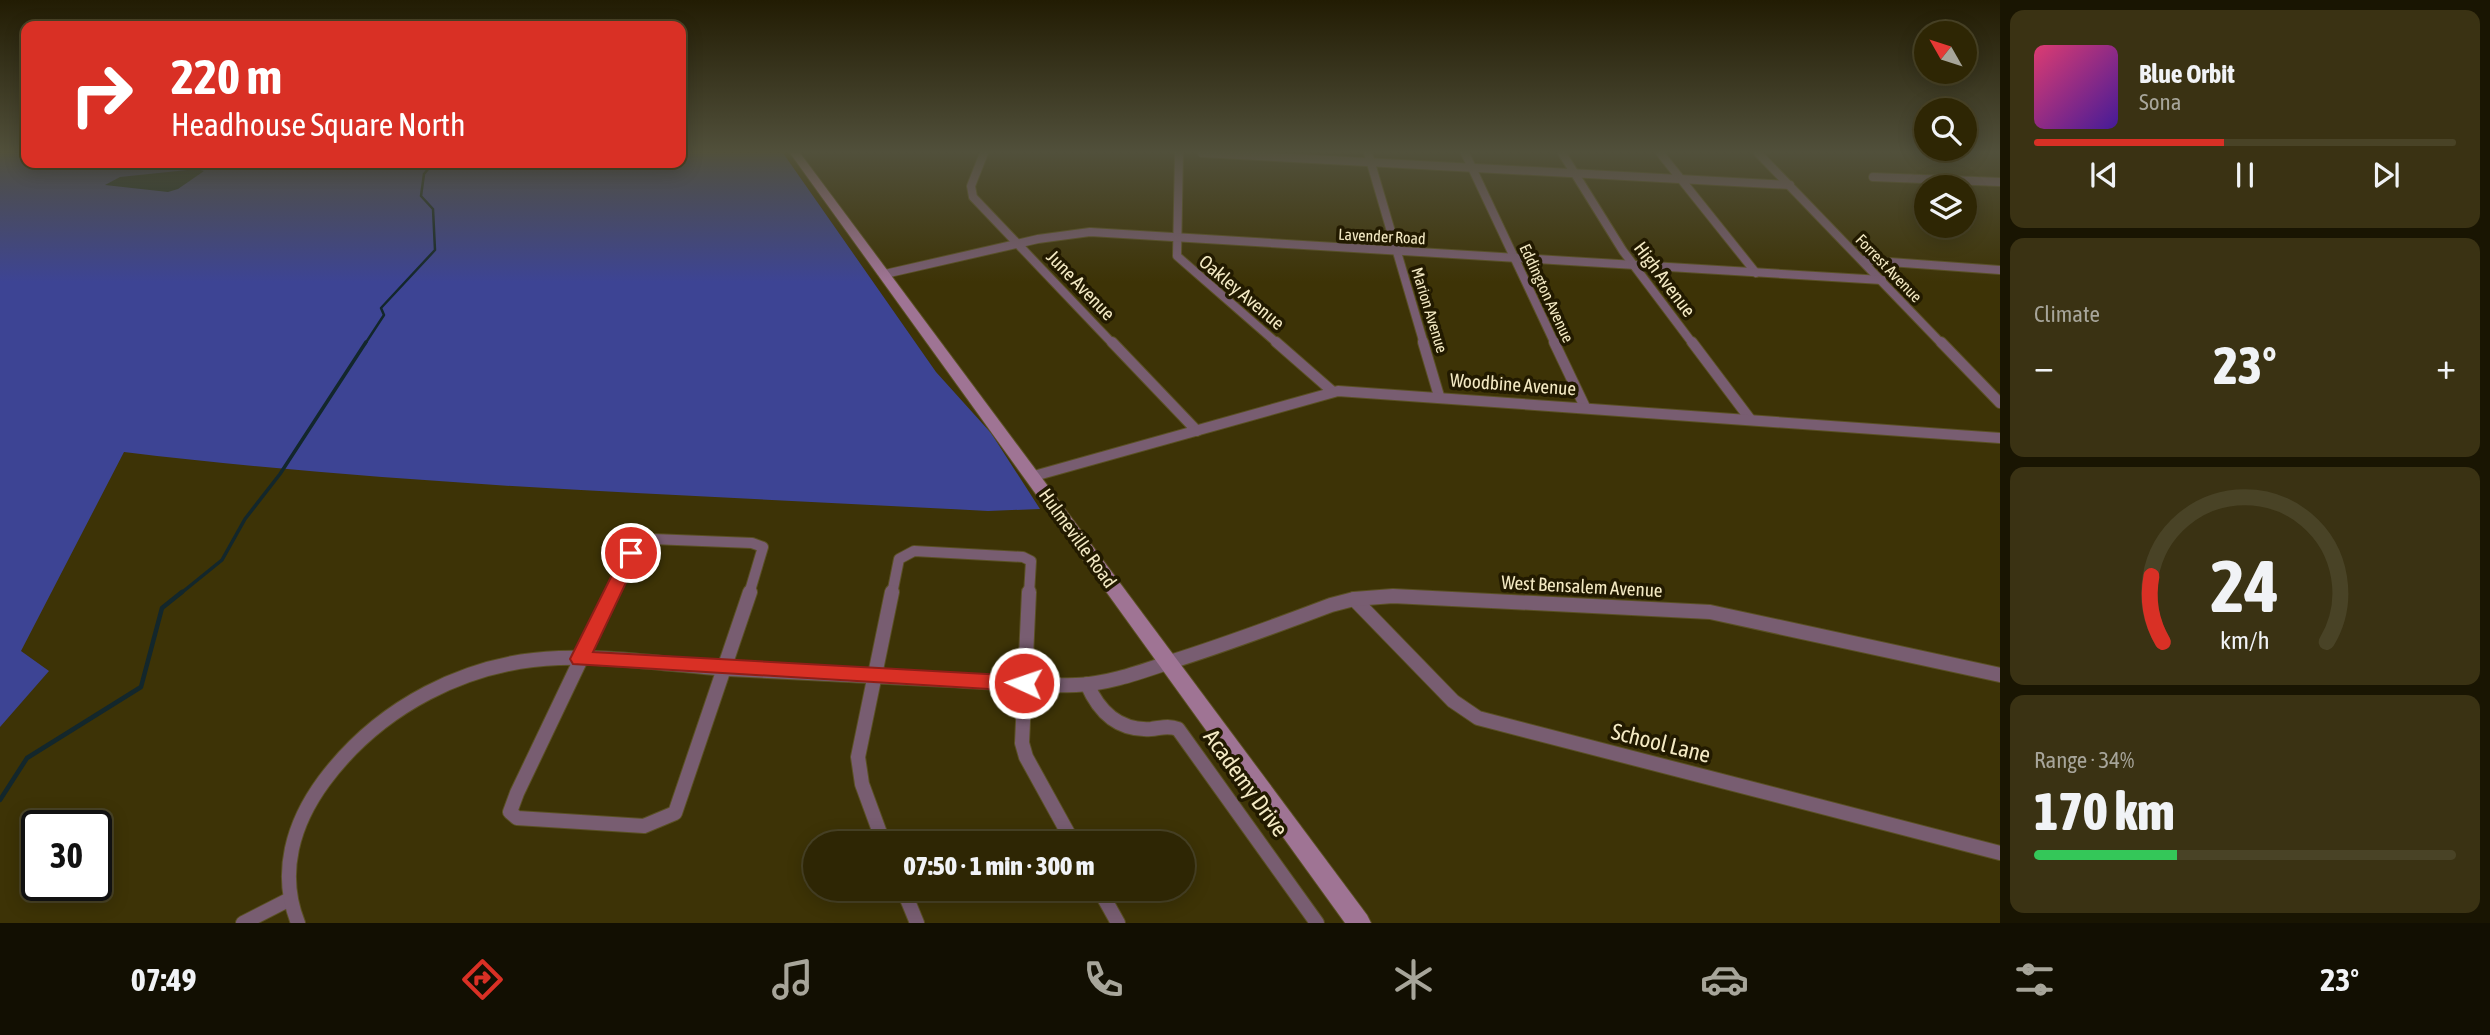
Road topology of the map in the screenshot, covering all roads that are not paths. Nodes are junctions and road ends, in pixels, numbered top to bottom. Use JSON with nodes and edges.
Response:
{"nodes":[{"id":1,"x":827,"y":196,"type":"edge"},
{"id":2,"x":975,"y":196,"type":"edge"},
{"id":3,"x":1177,"y":196,"type":"edge"},
{"id":4,"x":1380,"y":196,"type":"edge"},
{"id":5,"x":1486,"y":196,"type":"edge"},
{"id":6,"x":1590,"y":196,"type":"edge"},
{"id":7,"x":1695,"y":196,"type":"edge"},
{"id":8,"x":1801,"y":196,"type":"edge"},
{"id":9,"x":1176,"y":237,"type":"junction"},
{"id":10,"x":1017,"y":244,"type":"junction"},
{"id":11,"x":1397,"y":251,"type":"junction"},
{"id":12,"x":1515,"y":258,"type":"junction"},
{"id":13,"x":1862,"y":260,"type":"junction"},
{"id":14,"x":1634,"y":265,"type":"junction"},
{"id":15,"x":2000,"y":270,"type":"edge"},
{"id":16,"x":1756,"y":272,"type":"junction"},
{"id":17,"x":885,"y":274,"type":"junction"},
{"id":18,"x":1882,"y":281,"type":"junction"},
{"id":19,"x":1982,"y":384,"type":"junction"},
{"id":20,"x":2000,"y":386,"type":"edge"},
{"id":21,"x":1332,"y":391,"type":"junction"},
{"id":22,"x":1439,"y":396,"type":"junction"},
{"id":23,"x":2000,"y":403,"type":"edge"},
{"id":24,"x":1585,"y":407,"type":"junction"},
{"id":25,"x":1750,"y":419,"type":"junction"},
{"id":26,"x":1197,"y":431,"type":"junction"},
{"id":27,"x":2000,"y":438,"type":"edge"},
{"id":28,"x":1034,"y":476,"type":"junction"},
{"id":29,"x":1354,"y":599,"type":"junction"},
{"id":30,"x":580,"y":659,"type":"junction"},
{"id":31,"x":1167,"y":663,"type":"junction"},
{"id":32,"x":726,"y":668,"type":"junction"},
{"id":33,"x":2000,"y":675,"type":"edge"},
{"id":34,"x":874,"y":676,"type":"junction"},
{"id":35,"x":1024,"y":683,"type":"junction"},
{"id":36,"x":1087,"y":684,"type":"junction"},
{"id":37,"x":879,"y":831,"type":"edge"},
{"id":38,"x":1067,"y":831,"type":"edge"},
{"id":39,"x":2000,"y":853,"type":"edge"},
{"id":40,"x":290,"y":899,"type":"junction"},
{"id":41,"x":908,"y":901,"type":"edge"},
{"id":42,"x":1106,"y":901,"type":"edge"},
{"id":43,"x":243,"y":923,"type":"edge"},
{"id":44,"x":298,"y":923,"type":"edge"},
{"id":45,"x":917,"y":923,"type":"edge"},
{"id":46,"x":1118,"y":923,"type":"edge"},
{"id":47,"x":1317,"y":923,"type":"edge"},
{"id":48,"x":1359,"y":923,"type":"edge"}],
"edges":[{"from":1,"to":17,"type":"main road","name":"Hulmeville Road"},
{"from":2,"to":10,"type":"street","name":"June Avenue"},
{"from":3,"to":9,"type":"street","name":"Oakley Avenue"},
{"from":4,"to":11,"type":"street","name":"Marion Avenue"},
{"from":5,"to":12,"type":"street","name":"Eddington Avenue"},
{"from":6,"to":14,"type":"street","name":"High Avenue"},
{"from":7,"to":16,"type":"street"},
{"from":8,"to":13,"type":"street","name":"Forrest Avenue"},
{"from":9,"to":10,"type":"street","name":"Lavender Road"},
{"from":9,"to":11,"type":"street","name":"Lavender Road"},
{"from":9,"to":21,"type":"street","name":"Oakley Avenue"},
{"from":10,"to":17,"type":"street","name":"Lavender Road"},
{"from":10,"to":26,"type":"street","name":"June Avenue"},
{"from":11,"to":12,"type":"street","name":"Lavender Road"},
{"from":11,"to":22,"type":"street","name":"Marion Avenue"},
{"from":12,"to":14,"type":"street","name":"Lavender Road"},
{"from":12,"to":24,"type":"street","name":"Eddington Avenue"},
{"from":13,"to":15,"type":"street"},
{"from":13,"to":18,"type":"street","name":"Forrest Avenue"},
{"from":14,"to":16,"type":"street","name":"Lavender Road"},
{"from":14,"to":25,"type":"street","name":"High Avenue"},
{"from":16,"to":18,"type":"street","name":"Lavender Road"},
{"from":17,"to":28,"type":"main road","name":"Hulmeville Road"},
{"from":18,"to":19,"type":"street","name":"Forrest Avenue"},
{"from":19,"to":20,"type":"street"},
{"from":19,"to":23,"type":"street","name":"Forrest Avenue"},
{"from":21,"to":22,"type":"street","name":"Woodbine Avenue"},
{"from":21,"to":26,"type":"street","name":"Woodbine Avenue"},
{"from":22,"to":24,"type":"street","name":"Woodbine Avenue"},
{"from":24,"to":25,"type":"street","name":"Woodbine Avenue"},
{"from":25,"to":27,"type":"street","name":"Woodbine Avenue"},
{"from":26,"to":28,"type":"street","name":"Woodbine Avenue"},
{"from":28,"to":31,"type":"main road","name":"Hulmeville Road"},
{"from":29,"to":31,"type":"street","name":"West Bensalem Avenue"},
{"from":29,"to":33,"type":"street","name":"West Bensalem Avenue"},
{"from":29,"to":39,"type":"street","name":"School Lane"},
{"from":30,"to":32,"type":"street","name":"West Bensalem Avenue"},
{"from":30,"to":32,"type":"street"},
{"from":30,"to":32,"type":"street"},
{"from":30,"to":40,"type":"street","name":"West Bensalem Avenue"},
{"from":31,"to":36,"type":"street","name":"West Bensalem Avenue"},
{"from":31,"to":48,"type":"main road","name":"Hulmeville Road"},
{"from":32,"to":34,"type":"street","name":"West Bensalem Avenue"},
{"from":34,"to":35,"type":"street","name":"West Bensalem Avenue"},
{"from":34,"to":35,"type":"street"},
{"from":34,"to":37,"type":"street"},
{"from":35,"to":36,"type":"street","name":"West Bensalem Avenue"},
{"from":35,"to":38,"type":"street"},
{"from":36,"to":47,"type":"street","name":"Academy Drive"},
{"from":40,"to":43,"type":"street"},
{"from":40,"to":44,"type":"street","name":"West Bensalem Avenue"},
{"from":41,"to":45,"type":"street"},
{"from":42,"to":46,"type":"street"}]}
